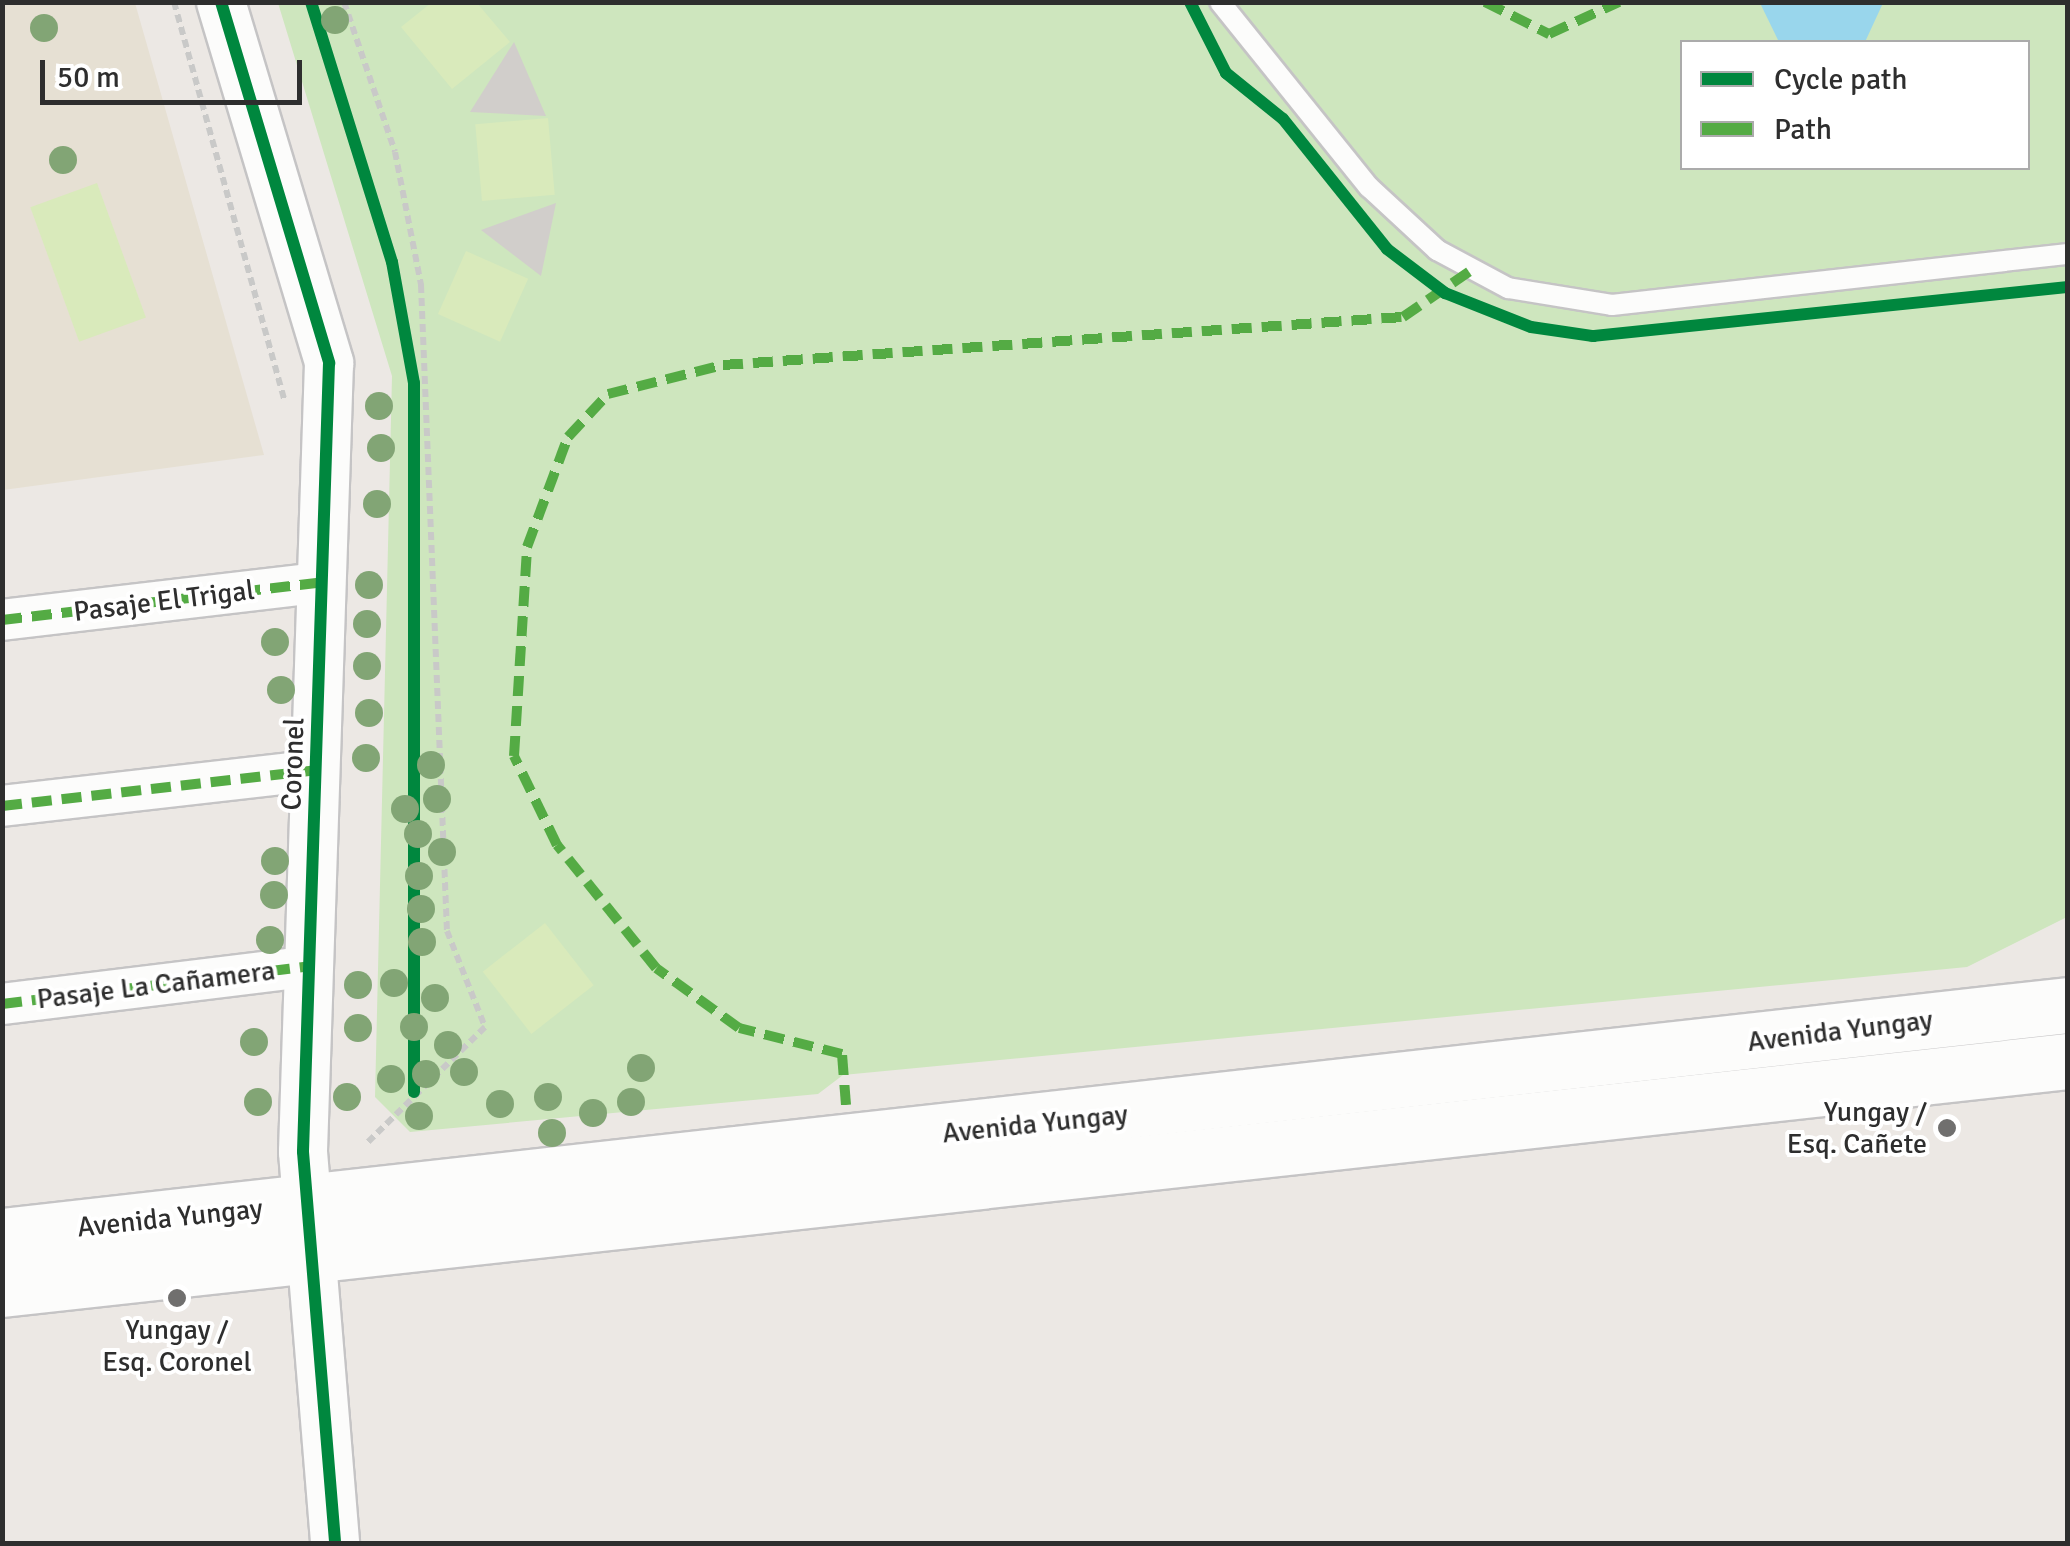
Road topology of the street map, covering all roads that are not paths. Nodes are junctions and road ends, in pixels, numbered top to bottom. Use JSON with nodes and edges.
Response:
{"nodes":[{"id":1,"x":221,"y":2,"type":"edge"},
{"id":2,"x":1220,"y":2,"type":"edge"},
{"id":3,"x":2068,"y":254,"type":"edge"},
{"id":4,"x":326,"y":582,"type":"junction"},
{"id":5,"x":2,"y":620,"type":"edge"},
{"id":6,"x":318,"y":770,"type":"junction"},
{"id":7,"x":2,"y":806,"type":"edge"},
{"id":8,"x":310,"y":966,"type":"junction"},
{"id":9,"x":2,"y":1004,"type":"edge"},
{"id":10,"x":2068,"y":1005,"type":"edge"},
{"id":11,"x":2068,"y":1061,"type":"edge"},
{"id":12,"x":306,"y":1203,"type":"junction"},
{"id":13,"x":2,"y":1236,"type":"edge"},
{"id":14,"x":309,"y":1261,"type":"junction"},
{"id":15,"x":2,"y":1289,"type":"edge"},
{"id":16,"x":335,"y":1544,"type":"edge"}],
"edges":[{"from":1,"to":4,"type":"street","name":"Coronel"},
{"from":2,"to":3,"type":"lane"},
{"from":4,"to":5,"type":"street","name":"Pasaje El Trigal"},
{"from":4,"to":6,"type":"street","name":"Coronel"},
{"from":6,"to":7,"type":"street"},
{"from":6,"to":8,"type":"street","name":"Coronel"},
{"from":8,"to":9,"type":"street","name":"Pasaje La Cañamera"},
{"from":8,"to":12,"type":"street","name":"Coronel"},
{"from":10,"to":12,"type":"main road","name":"Avenida Yungay"},
{"from":11,"to":14,"type":"main road","name":"Avenida Yungay"},
{"from":12,"to":13,"type":"main road","name":"Avenida Yungay"},
{"from":12,"to":14,"type":"street","name":"Coronel"},
{"from":14,"to":15,"type":"main road","name":"Avenida Yungay"},
{"from":14,"to":16,"type":"street","name":"Coronel"}]}
